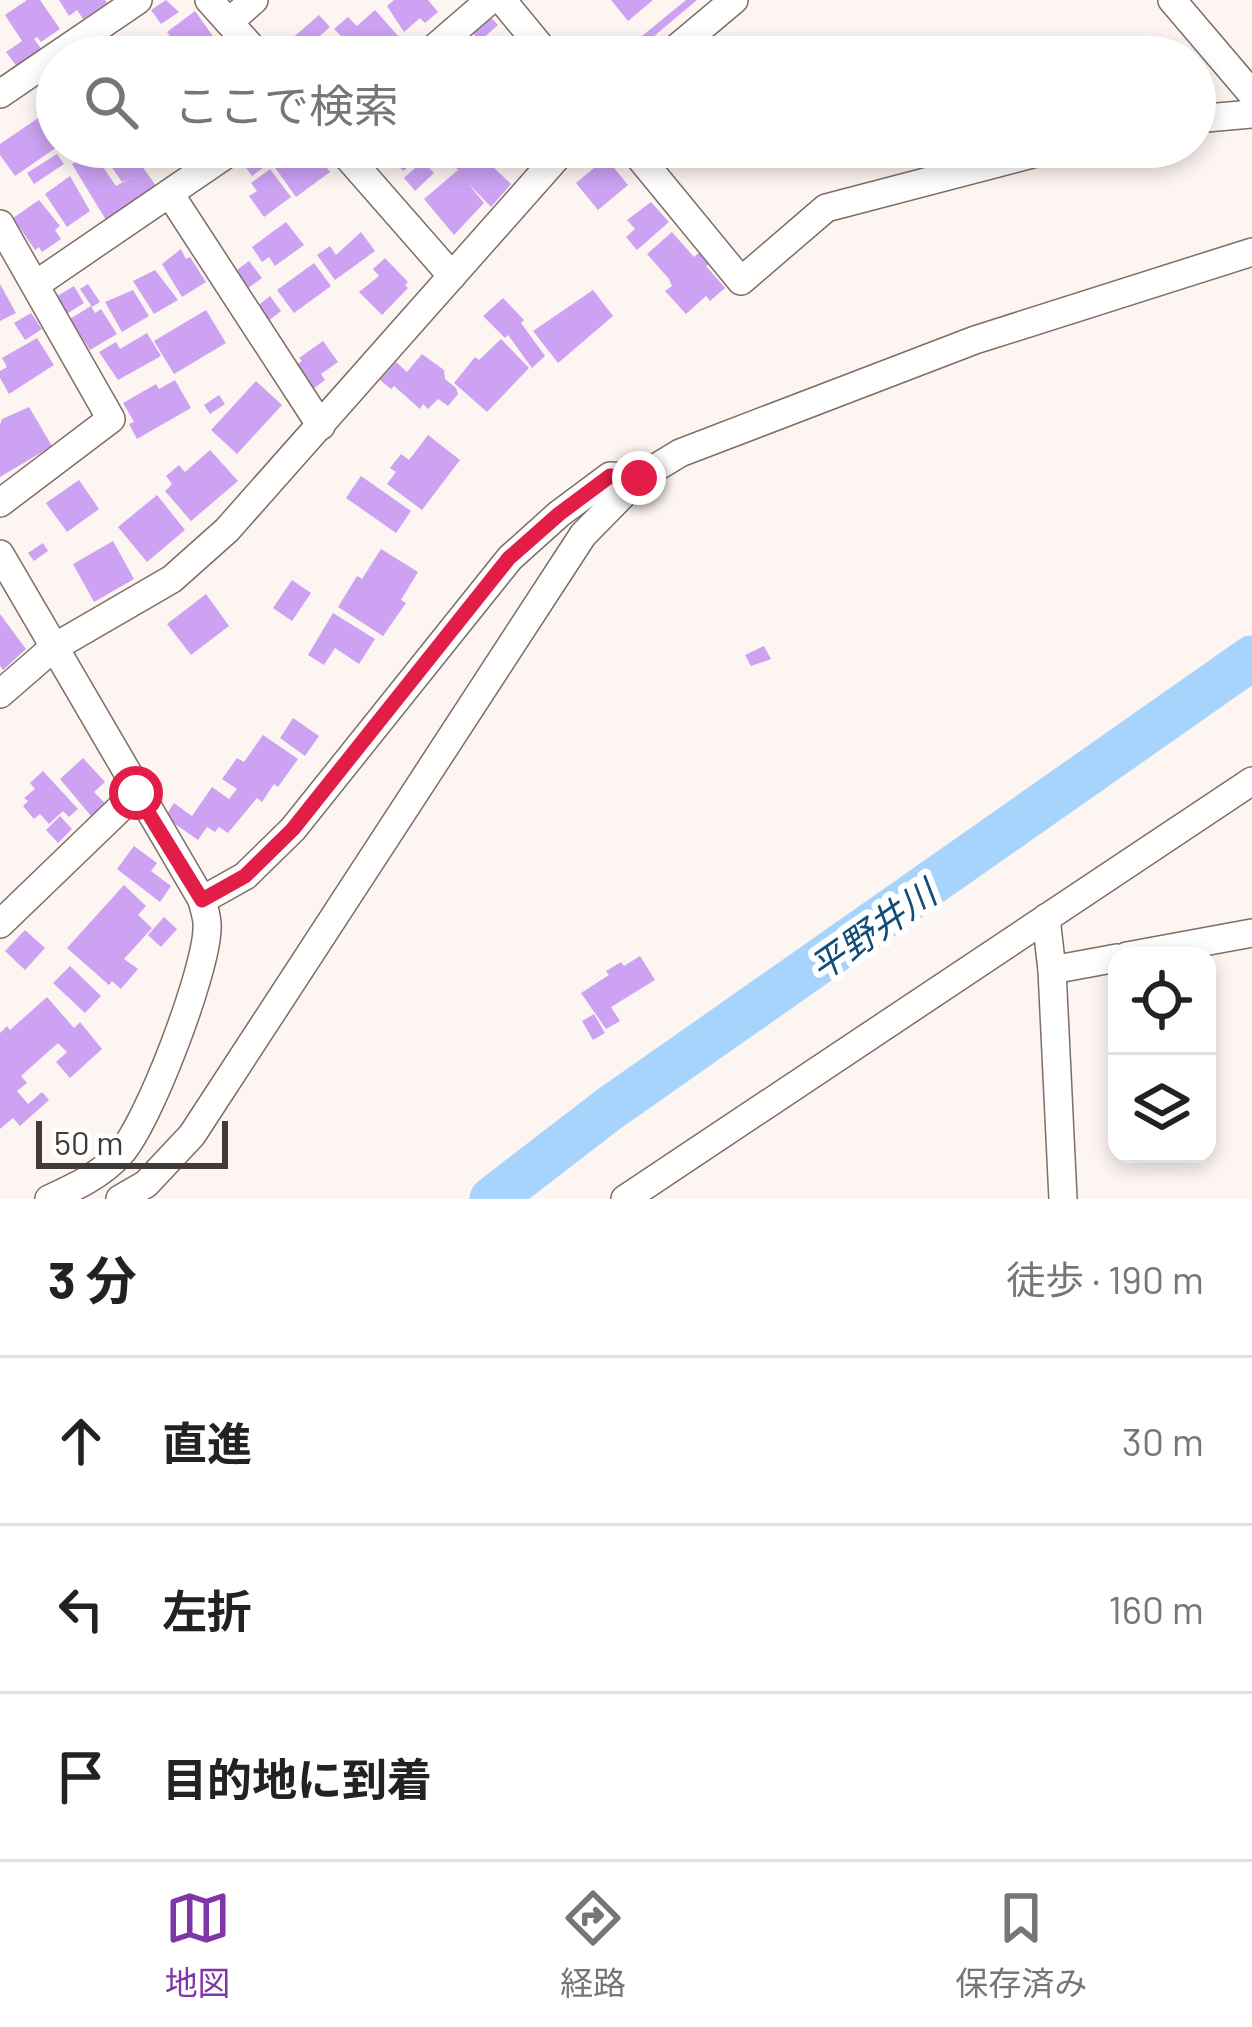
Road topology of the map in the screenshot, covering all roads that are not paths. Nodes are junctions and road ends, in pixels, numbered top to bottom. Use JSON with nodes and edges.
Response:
{"nodes":[{"id":1,"x":139,"y":0,"type":"edge"},
{"id":2,"x":209,"y":0,"type":"edge"},
{"id":3,"x":254,"y":0,"type":"edge"},
{"id":4,"x":490,"y":0,"type":"edge"},
{"id":5,"x":502,"y":0,"type":"edge"},
{"id":6,"x":734,"y":0,"type":"edge"},
{"id":7,"x":1172,"y":0,"type":"edge"},
{"id":8,"x":229,"y":22,"type":"junction"},
{"id":9,"x":86,"y":36,"type":"edge"},
{"id":10,"x":241,"y":36,"type":"edge"},
{"id":11,"x":448,"y":36,"type":"edge"},
{"id":12,"x":532,"y":36,"type":"edge"},
{"id":13,"x":691,"y":36,"type":"edge"},
{"id":14,"x":1203,"y":36,"type":"edge"},
{"id":15,"x":1216,"y":52,"type":"edge"},
{"id":16,"x":36,"y":70,"type":"edge"},
{"id":17,"x":0,"y":94,"type":"edge"},
{"id":18,"x":1252,"y":94,"type":"edge"},
{"id":19,"x":1252,"y":114,"type":"edge"},
{"id":20,"x":1216,"y":117,"type":"edge"},
{"id":21,"x":207,"y":168,"type":"edge"},
{"id":22,"x":357,"y":168,"type":"edge"},
{"id":23,"x":547,"y":168,"type":"edge"},
{"id":24,"x":648,"y":168,"type":"edge"},
{"id":25,"x":979,"y":168,"type":"edge"},
{"id":26,"x":170,"y":194,"type":"junction"},
{"id":27,"x":0,"y":224,"type":"edge"},
{"id":28,"x":1252,"y":252,"type":"edge"},
{"id":29,"x":452,"y":276,"type":"junction"},
{"id":30,"x":35,"y":285,"type":"junction"},
{"id":31,"x":321,"y":426,"type":"junction"},
{"id":32,"x":639,"y":478,"type":"junction"},
{"id":33,"x":0,"y":502,"type":"edge"},
{"id":34,"x":0,"y":554,"type":"edge"},
{"id":35,"x":53,"y":648,"type":"junction"},
{"id":36,"x":0,"y":694,"type":"edge"},
{"id":37,"x":1252,"y":781,"type":"edge"},
{"id":38,"x":136,"y":793,"type":"junction"},
{"id":39,"x":202,"y":900,"type":"junction"},
{"id":40,"x":1046,"y":918,"type":"junction"},
{"id":41,"x":0,"y":925,"type":"edge"},
{"id":42,"x":1252,"y":933,"type":"edge"},
{"id":43,"x":1176,"y":947,"type":"edge"},
{"id":44,"x":1108,"y":960,"type":"edge"},
{"id":45,"x":1052,"y":970,"type":"junction"},
{"id":46,"x":49,"y":1199,"type":"edge"},
{"id":47,"x":120,"y":1199,"type":"edge"},
{"id":48,"x":625,"y":1199,"type":"edge"},
{"id":49,"x":1063,"y":1199,"type":"edge"}],
"edges":[{"from":1,"to":9,"type":"street"},
{"from":2,"to":8,"type":"street"},
{"from":3,"to":8,"type":"street"},
{"from":4,"to":11,"type":"street"},
{"from":5,"to":12,"type":"street"},
{"from":6,"to":13,"type":"street"},
{"from":7,"to":14,"type":"street"},
{"from":8,"to":10,"type":"street"},
{"from":15,"to":18,"type":"street"},
{"from":16,"to":17,"type":"street"},
{"from":19,"to":20,"type":"street"},
{"from":21,"to":26,"type":"street"},
{"from":22,"to":29,"type":"street"},
{"from":23,"to":29,"type":"street"},
{"from":24,"to":25,"type":"street"},
{"from":26,"to":30,"type":"street"},
{"from":26,"to":31,"type":"street"},
{"from":27,"to":30,"type":"street"},
{"from":28,"to":32,"type":"street"},
{"from":29,"to":31,"type":"street"},
{"from":30,"to":33,"type":"street"},
{"from":31,"to":35,"type":"street"},
{"from":32,"to":39,"type":"street"},
{"from":32,"to":47,"type":"street"},
{"from":34,"to":35,"type":"street"},
{"from":35,"to":36,"type":"street"},
{"from":35,"to":38,"type":"street"},
{"from":37,"to":40,"type":"street"},
{"from":38,"to":39,"type":"street"},
{"from":38,"to":41,"type":"street"},
{"from":39,"to":46,"type":"street"},
{"from":40,"to":45,"type":"street"},
{"from":40,"to":48,"type":"street"},
{"from":42,"to":43,"type":"street"},
{"from":44,"to":45,"type":"street"},
{"from":45,"to":49,"type":"street"}]}
